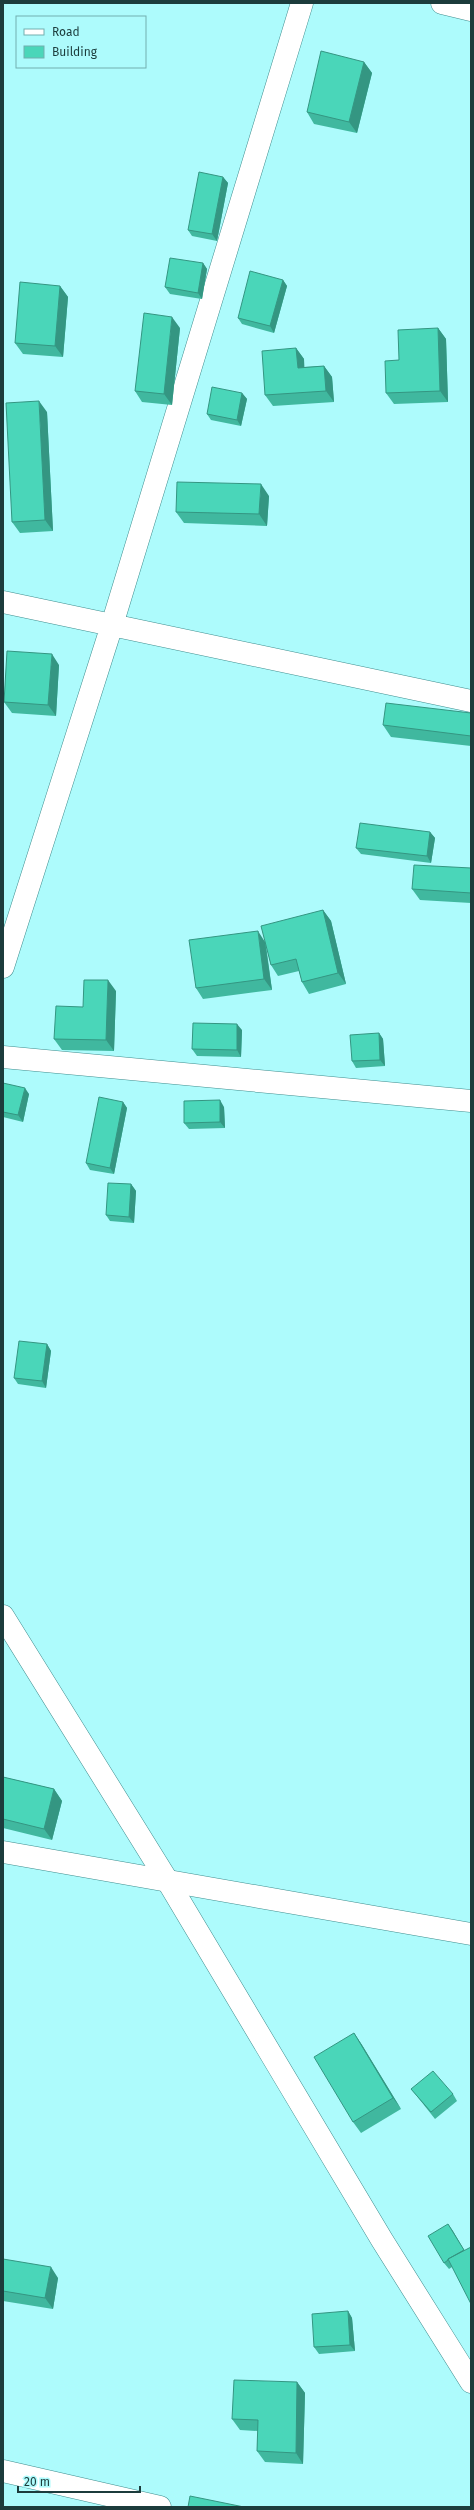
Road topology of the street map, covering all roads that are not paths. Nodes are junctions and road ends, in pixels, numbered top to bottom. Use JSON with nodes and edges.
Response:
{"nodes":[{"id":1,"x":302,"y":3,"type":"edge"},
{"id":2,"x":442,"y":3,"type":"edge"},
{"id":3,"x":471,"y":10,"type":"edge"},
{"id":4,"x":3,"y":602,"type":"edge"},
{"id":5,"x":112,"y":625,"type":"junction"},
{"id":6,"x":471,"y":701,"type":"edge"},
{"id":7,"x":3,"y":966,"type":"edge"},
{"id":8,"x":3,"y":1057,"type":"edge"},
{"id":9,"x":471,"y":1100,"type":"edge"},
{"id":10,"x":3,"y":1616,"type":"edge"},
{"id":11,"x":3,"y":1852,"type":"edge"},
{"id":12,"x":167,"y":1880,"type":"junction"},
{"id":13,"x":471,"y":1934,"type":"edge"},
{"id":14,"x":471,"y":2382,"type":"edge"},
{"id":15,"x":3,"y":2471,"type":"edge"},
{"id":16,"x":160,"y":2507,"type":"edge"}],
"edges":[{"from":1,"to":5,"type":"street"},
{"from":2,"to":3,"type":"street"},
{"from":4,"to":5,"type":"street"},
{"from":5,"to":6,"type":"street"},
{"from":5,"to":7,"type":"street"},
{"from":8,"to":9,"type":"street"},
{"from":10,"to":12,"type":"street"},
{"from":11,"to":12,"type":"street"},
{"from":12,"to":13,"type":"street"},
{"from":12,"to":14,"type":"street"},
{"from":15,"to":16,"type":"street"}]}
